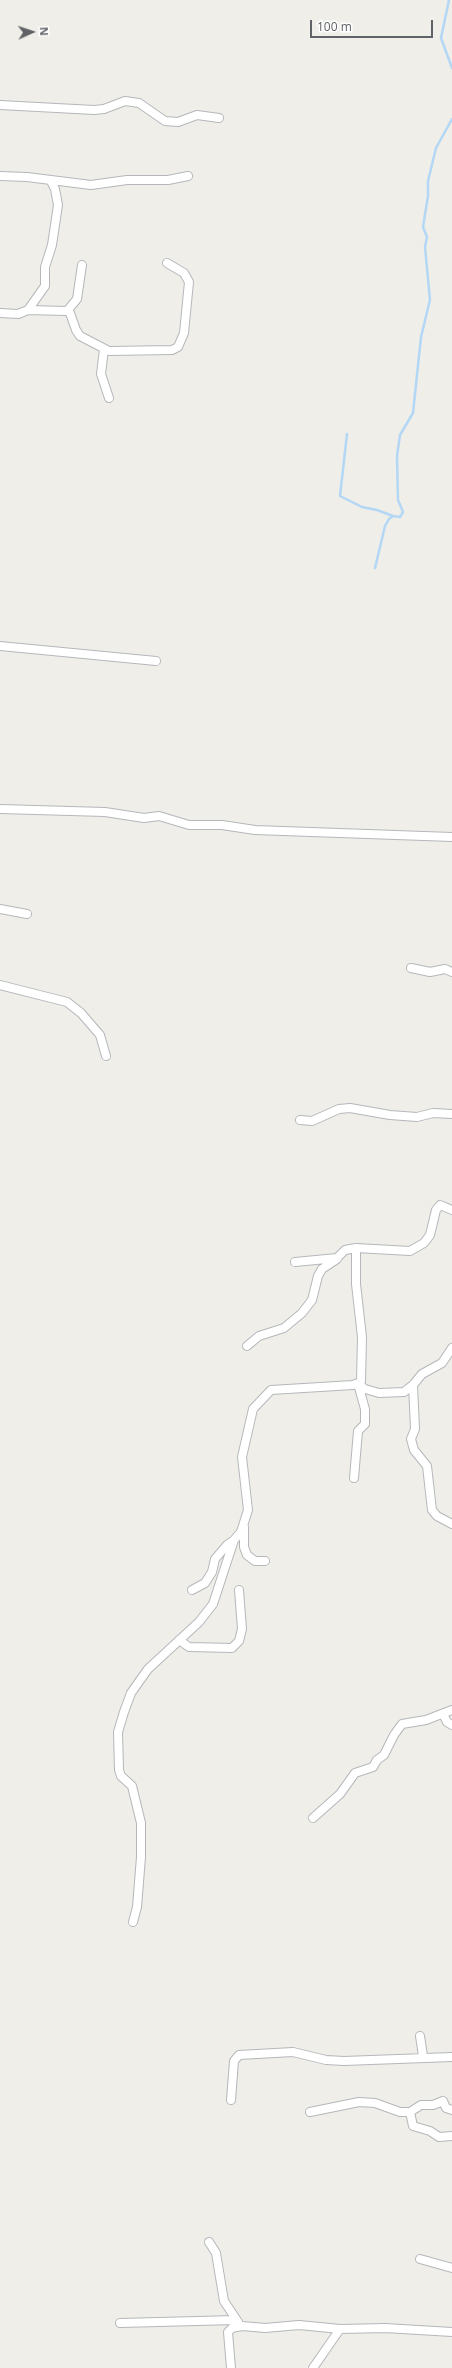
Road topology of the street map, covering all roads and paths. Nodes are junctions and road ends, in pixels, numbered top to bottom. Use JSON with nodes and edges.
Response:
{"nodes":[{"id":1,"x":0,"y":105,"type":"edge"},
{"id":2,"x":219,"y":118,"type":"dead end"},
{"id":3,"x":0,"y":176,"type":"edge"},
{"id":4,"x":188,"y":176,"type":"dead end"},
{"id":5,"x":51,"y":182,"type":"junction"},
{"id":6,"x":166,"y":263,"type":"dead end"},
{"id":7,"x":82,"y":265,"type":"dead end"},
{"id":8,"x":28,"y":310,"type":"junction"},
{"id":9,"x":67,"y":311,"type":"junction"},
{"id":10,"x":0,"y":313,"type":"edge"},
{"id":11,"x":104,"y":349,"type":"junction"},
{"id":12,"x":109,"y":398,"type":"dead end"},
{"id":13,"x":0,"y":646,"type":"edge"},
{"id":14,"x":156,"y":660,"type":"dead end"},
{"id":15,"x":0,"y":809,"type":"edge"},
{"id":16,"x":452,"y":837,"type":"edge"},
{"id":17,"x":0,"y":909,"type":"edge"},
{"id":18,"x":27,"y":914,"type":"dead end"},
{"id":19,"x":411,"y":968,"type":"dead end"},
{"id":20,"x":452,"y":972,"type":"edge"},
{"id":21,"x":0,"y":985,"type":"edge"},
{"id":22,"x":106,"y":1056,"type":"dead end"},
{"id":23,"x":452,"y":1114,"type":"edge"},
{"id":24,"x":300,"y":1120,"type":"dead end"},
{"id":25,"x":452,"y":1210,"type":"edge"},
{"id":26,"x":356,"y":1248,"type":"junction"},
{"id":27,"x":337,"y":1258,"type":"junction"},
{"id":28,"x":295,"y":1262,"type":"dead end"},
{"id":29,"x":247,"y":1346,"type":"dead end"},
{"id":30,"x":452,"y":1348,"type":"edge"},
{"id":31,"x":358,"y":1384,"type":"junction"},
{"id":32,"x":414,"y":1385,"type":"junction"},
{"id":33,"x":354,"y":1478,"type":"dead end"},
{"id":34,"x":245,"y":1523,"type":"junction"},
{"id":35,"x":452,"y":1524,"type":"edge"},
{"id":36,"x":234,"y":1540,"type":"junction"},
{"id":37,"x":265,"y":1561,"type":"dead end"},
{"id":38,"x":192,"y":1590,"type":"dead end"},
{"id":39,"x":239,"y":1590,"type":"dead end"},
{"id":40,"x":179,"y":1640,"type":"junction"},
{"id":41,"x":452,"y":1710,"type":"edge"},
{"id":42,"x":443,"y":1714,"type":"junction"},
{"id":43,"x":452,"y":1725,"type":"edge"},
{"id":44,"x":313,"y":1818,"type":"dead end"},
{"id":45,"x":133,"y":1922,"type":"dead end"},
{"id":46,"x":420,"y":2036,"type":"dead end"},
{"id":47,"x":423,"y":2056,"type":"junction"},
{"id":48,"x":452,"y":2057,"type":"edge"},
{"id":49,"x":231,"y":2100,"type":"dead end"},
{"id":50,"x":452,"y":2110,"type":"edge"},
{"id":51,"x":310,"y":2112,"type":"dead end"},
{"id":52,"x":410,"y":2112,"type":"junction"},
{"id":53,"x":452,"y":2136,"type":"edge"},
{"id":54,"x":209,"y":2242,"type":"dead end"},
{"id":55,"x":420,"y":2259,"type":"dead end"},
{"id":56,"x":452,"y":2268,"type":"edge"},
{"id":57,"x":120,"y":2323,"type":"dead end"},
{"id":58,"x":239,"y":2323,"type":"junction"},
{"id":59,"x":340,"y":2329,"type":"junction"},
{"id":60,"x":452,"y":2332,"type":"edge"},
{"id":61,"x":231,"y":2368,"type":"edge"},
{"id":62,"x":313,"y":2368,"type":"edge"}],
"edges":[{"from":1,"to":2,"type":"street"},
{"from":3,"to":5,"type":"street"},
{"from":4,"to":5,"type":"street"},
{"from":5,"to":8,"type":"street"},
{"from":6,"to":11,"type":"street"},
{"from":7,"to":9,"type":"street"},
{"from":8,"to":9,"type":"street"},
{"from":8,"to":10,"type":"street"},
{"from":9,"to":11,"type":"street"},
{"from":11,"to":12,"type":"street"},
{"from":13,"to":14,"type":"street"},
{"from":15,"to":16,"type":"street"},
{"from":17,"to":18,"type":"street"},
{"from":19,"to":20,"type":"street"},
{"from":21,"to":22,"type":"street"},
{"from":23,"to":24,"type":"street"},
{"from":25,"to":26,"type":"street"},
{"from":26,"to":27,"type":"street"},
{"from":26,"to":31,"type":"street"},
{"from":27,"to":28,"type":"street"},
{"from":27,"to":29,"type":"street"},
{"from":30,"to":32,"type":"street"},
{"from":31,"to":32,"type":"street"},
{"from":31,"to":33,"type":"street"},
{"from":31,"to":34,"type":"street"},
{"from":32,"to":35,"type":"street"},
{"from":34,"to":36,"type":"street"},
{"from":34,"to":37,"type":"street"},
{"from":36,"to":38,"type":"street"},
{"from":36,"to":40,"type":"street"},
{"from":39,"to":40,"type":"street"},
{"from":40,"to":45,"type":"street"},
{"from":41,"to":42,"type":"street"},
{"from":42,"to":43,"type":"street"},
{"from":42,"to":44,"type":"street"},
{"from":46,"to":47,"type":"street"},
{"from":47,"to":48,"type":"street"},
{"from":47,"to":49,"type":"street"},
{"from":50,"to":52,"type":"street"},
{"from":51,"to":52,"type":"street"},
{"from":52,"to":53,"type":"street"},
{"from":54,"to":58,"type":"street"},
{"from":55,"to":56,"type":"street"},
{"from":57,"to":58,"type":"street"},
{"from":58,"to":59,"type":"street"},
{"from":58,"to":61,"type":"street"},
{"from":59,"to":60,"type":"street"},
{"from":59,"to":62,"type":"street"}]}
